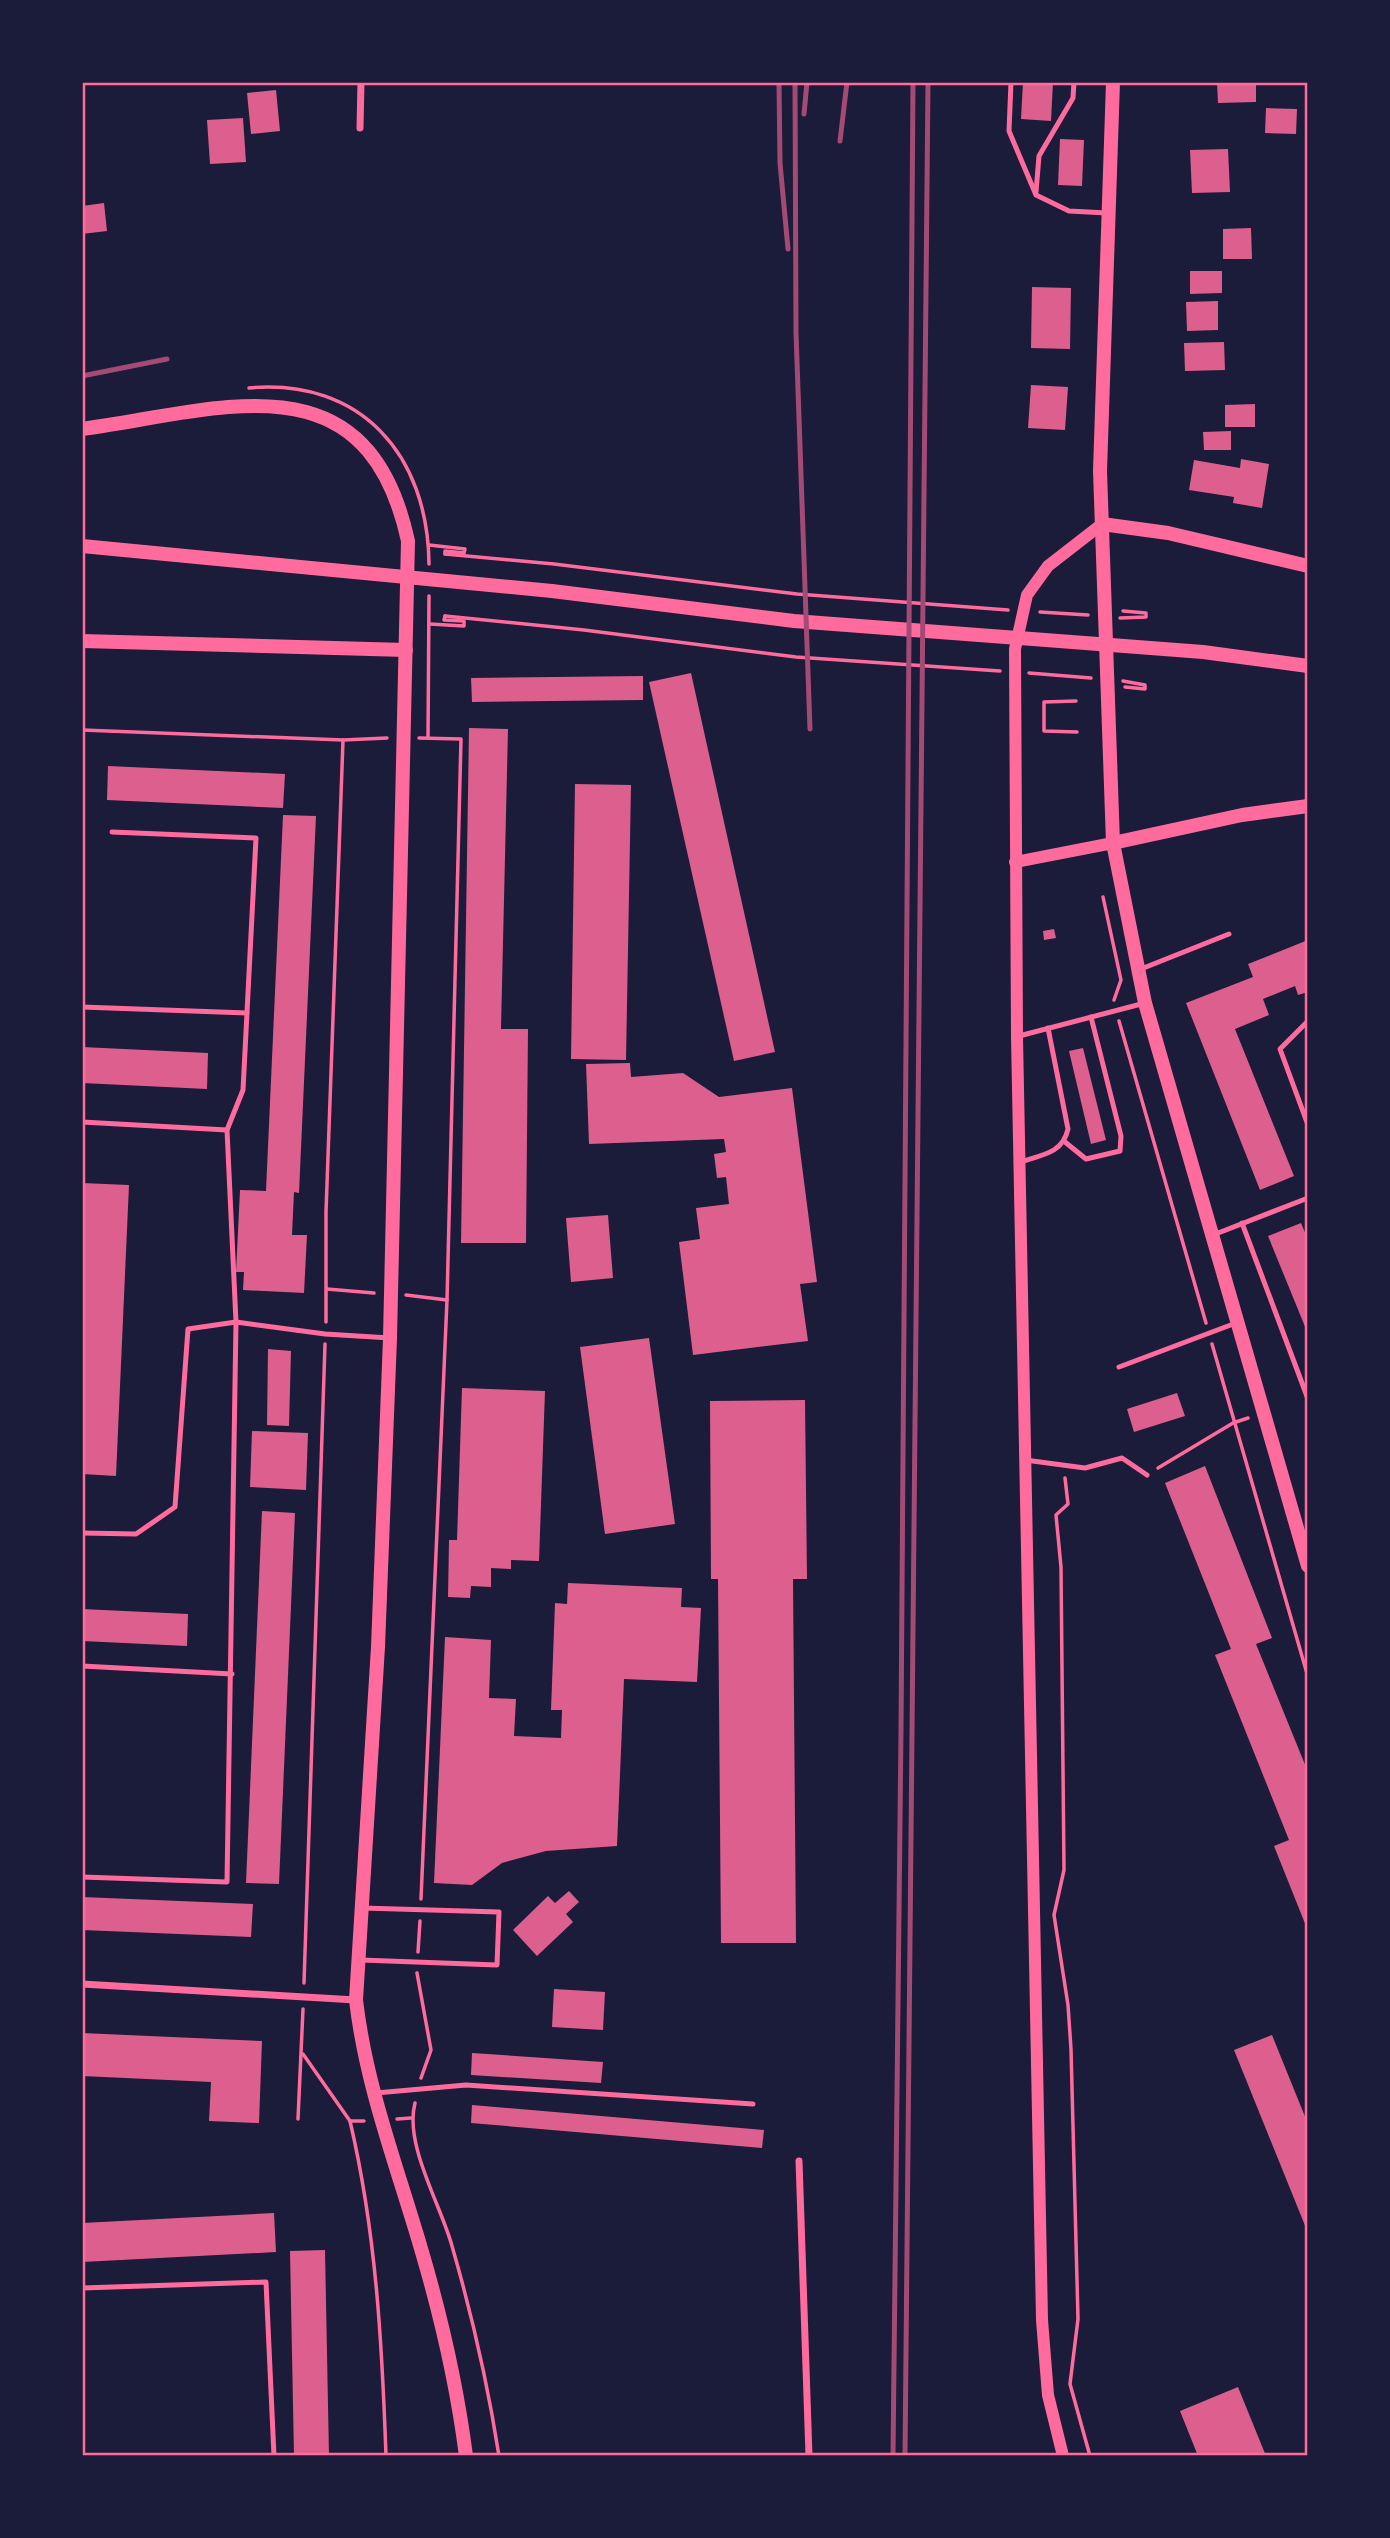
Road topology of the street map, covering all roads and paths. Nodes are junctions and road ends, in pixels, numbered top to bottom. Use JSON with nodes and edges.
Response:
{"nodes":[{"id":1,"x":361,"y":82,"type":"edge"},
{"id":2,"x":1012,"y":82,"type":"edge"},
{"id":3,"x":1074,"y":82,"type":"edge"},
{"id":4,"x":1113,"y":82,"type":"edge"},
{"id":5,"x":360,"y":128,"type":"dead end"},
{"id":6,"x":1036,"y":195,"type":"junction"},
{"id":7,"x":1109,"y":213,"type":"junction"},
{"id":8,"x":242,"y":389,"type":"dead end"},
{"id":9,"x":82,"y":429,"type":"edge"},
{"id":10,"x":1102,"y":524,"type":"junction"},
{"id":11,"x":429,"y":545,"type":"junction"},
{"id":12,"x":82,"y":546,"type":"edge"},
{"id":13,"x":1308,"y":566,"type":"edge"},
{"id":14,"x":429,"y":571,"type":"dead end"},
{"id":15,"x":429,"y":584,"type":"dead end"},
{"id":16,"x":1016,"y":610,"type":"dead end"},
{"id":17,"x":1028,"y":611,"type":"dead end"},
{"id":18,"x":1121,"y":611,"type":"dead end"},
{"id":19,"x":1089,"y":615,"type":"dead end"},
{"id":20,"x":1128,"y":618,"type":"dead end"},
{"id":21,"x":430,"y":624,"type":"junction"},
{"id":22,"x":82,"y":641,"type":"edge"},
{"id":23,"x":406,"y":650,"type":"junction"},
{"id":24,"x":1308,"y":666,"type":"edge"},
{"id":25,"x":1009,"y":672,"type":"dead end"},
{"id":26,"x":1021,"y":673,"type":"dead end"},
{"id":27,"x":1093,"y":678,"type":"dead end"},
{"id":28,"x":1128,"y":681,"type":"dead end"},
{"id":29,"x":1123,"y":687,"type":"dead end"},
{"id":30,"x":1076,"y":701,"type":"dead end"},
{"id":31,"x":82,"y":730,"type":"edge"},
{"id":32,"x":1077,"y":732,"type":"dead end"},
{"id":33,"x":1308,"y":806,"type":"edge"},
{"id":34,"x":112,"y":832,"type":"dead end"},
{"id":35,"x":1113,"y":842,"type":"junction"},
{"id":36,"x":1015,"y":862,"type":"junction"},
{"id":37,"x":1103,"y":897,"type":"dead end"},
{"id":38,"x":1228,"y":934,"type":"dead end"},
{"id":39,"x":1138,"y":970,"type":"junction"},
{"id":40,"x":1145,"y":1003,"type":"junction"},
{"id":41,"x":82,"y":1007,"type":"edge"},
{"id":42,"x":1116,"y":1010,"type":"junction"},
{"id":43,"x":247,"y":1013,"type":"junction"},
{"id":44,"x":1091,"y":1017,"type":"junction"},
{"id":45,"x":1308,"y":1021,"type":"edge"},
{"id":46,"x":1048,"y":1028,"type":"junction"},
{"id":47,"x":1017,"y":1037,"type":"junction"},
{"id":48,"x":82,"y":1122,"type":"edge"},
{"id":49,"x":1308,"y":1125,"type":"edge"},
{"id":50,"x":226,"y":1130,"type":"junction"},
{"id":51,"x":1065,"y":1142,"type":"junction"},
{"id":52,"x":1020,"y":1162,"type":"junction"},
{"id":53,"x":1308,"y":1198,"type":"edge"},
{"id":54,"x":1242,"y":1223,"type":"junction"},
{"id":55,"x":1211,"y":1235,"type":"junction"},
{"id":56,"x":327,"y":1304,"type":"dead end"},
{"id":57,"x":236,"y":1322,"type":"junction"},
{"id":58,"x":1236,"y":1323,"type":"junction"},
{"id":59,"x":1209,"y":1332,"type":"junction"},
{"id":60,"x":390,"y":1338,"type":"junction"},
{"id":61,"x":325,"y":1357,"type":"dead end"},
{"id":62,"x":1119,"y":1367,"type":"dead end"},
{"id":63,"x":1308,"y":1399,"type":"edge"},
{"id":64,"x":1233,"y":1423,"type":"junction"},
{"id":65,"x":1025,"y":1460,"type":"junction"},
{"id":66,"x":1064,"y":1465,"type":"junction"},
{"id":67,"x":1147,"y":1475,"type":"joint"},
{"id":68,"x":82,"y":1533,"type":"edge"},
{"id":69,"x":1308,"y":1566,"type":"edge"},
{"id":70,"x":82,"y":1667,"type":"edge"},
{"id":71,"x":232,"y":1674,"type":"junction"},
{"id":72,"x":1308,"y":1677,"type":"edge"},
{"id":73,"x":82,"y":1877,"type":"edge"},
{"id":74,"x":361,"y":1908,"type":"junction"},
{"id":75,"x":420,"y":1909,"type":"junction"},
{"id":76,"x":358,"y":1960,"type":"junction"},
{"id":77,"x":418,"y":1962,"type":"junction"},
{"id":78,"x":82,"y":1984,"type":"edge"},
{"id":79,"x":303,"y":1997,"type":"junction"},
{"id":80,"x":356,"y":2000,"type":"junction"},
{"id":81,"x":302,"y":2052,"type":"junction"},
{"id":82,"x":418,"y":2091,"type":"junction"},
{"id":83,"x":373,"y":2094,"type":"junction"},
{"id":84,"x":753,"y":2104,"type":"dead end"},
{"id":85,"x":411,"y":2118,"type":"junction"},
{"id":86,"x":298,"y":2119,"type":"dead end"},
{"id":87,"x":381,"y":2120,"type":"junction"},
{"id":88,"x":350,"y":2121,"type":"junction"},
{"id":89,"x":799,"y":2161,"type":"dead end"},
{"id":90,"x":82,"y":2288,"type":"edge"},
{"id":91,"x":274,"y":2456,"type":"edge"},
{"id":92,"x":386,"y":2456,"type":"edge"},
{"id":93,"x":466,"y":2456,"type":"edge"},
{"id":94,"x":499,"y":2456,"type":"edge"},
{"id":95,"x":808,"y":2456,"type":"edge"},
{"id":96,"x":1063,"y":2456,"type":"edge"},
{"id":97,"x":1090,"y":2456,"type":"edge"}],
"edges":[{"from":1,"to":5,"type":"street"},
{"from":2,"to":6,"type":"lane"},
{"from":3,"to":6,"type":"lane"},
{"from":4,"to":7,"type":"main road"},
{"from":6,"to":7,"type":"lane"},
{"from":7,"to":10,"type":"main road"},
{"from":8,"to":11,"type":"path"},
{"from":9,"to":23,"type":"main road"},
{"from":10,"to":13,"type":"main road"},
{"from":10,"to":35,"type":"main road"},
{"from":10,"to":36,"type":"street"},
{"from":11,"to":14,"type":"path"},
{"from":11,"to":16,"type":"path"},
{"from":12,"to":24,"type":"main road"},
{"from":15,"to":21,"type":"path"},
{"from":17,"to":19,"type":"path"},
{"from":18,"to":20,"type":"path"},
{"from":21,"to":25,"type":"path"},
{"from":21,"to":75,"type":"path"},
{"from":22,"to":23,"type":"main road"},
{"from":23,"to":60,"type":"main road"},
{"from":26,"to":27,"type":"path"},
{"from":28,"to":29,"type":"path"},
{"from":30,"to":32,"type":"path"},
{"from":31,"to":56,"type":"path"},
{"from":33,"to":35,"type":"main road"},
{"from":34,"to":43,"type":"lane"},
{"from":35,"to":36,"type":"street"},
{"from":35,"to":39,"type":"main road"},
{"from":36,"to":47,"type":"street"},
{"from":37,"to":42,"type":"path"},
{"from":38,"to":39,"type":"lane"},
{"from":39,"to":40,"type":"main road"},
{"from":40,"to":42,"type":"lane"},
{"from":40,"to":55,"type":"main road"},
{"from":41,"to":43,"type":"lane"},
{"from":42,"to":44,"type":"lane"},
{"from":42,"to":59,"type":"path"},
{"from":43,"to":50,"type":"lane"},
{"from":44,"to":46,"type":"lane"},
{"from":44,"to":51,"type":"lane"},
{"from":45,"to":49,"type":"lane"},
{"from":46,"to":47,"type":"lane"},
{"from":46,"to":51,"type":"lane"},
{"from":47,"to":52,"type":"street"},
{"from":48,"to":50,"type":"lane"},
{"from":50,"to":57,"type":"lane"},
{"from":51,"to":52,"type":"lane"},
{"from":52,"to":65,"type":"street"},
{"from":53,"to":54,"type":"lane"},
{"from":54,"to":55,"type":"lane"},
{"from":54,"to":63,"type":"lane"},
{"from":55,"to":58,"type":"main road"},
{"from":57,"to":60,"type":"lane"},
{"from":57,"to":68,"type":"lane"},
{"from":57,"to":71,"type":"lane"},
{"from":58,"to":59,"type":"lane"},
{"from":58,"to":69,"type":"main road"},
{"from":59,"to":62,"type":"lane"},
{"from":59,"to":64,"type":"path"},
{"from":60,"to":74,"type":"main road"},
{"from":61,"to":79,"type":"path"},
{"from":64,"to":67,"type":"path"},
{"from":64,"to":72,"type":"path"},
{"from":65,"to":66,"type":"lane"},
{"from":65,"to":96,"type":"street"},
{"from":66,"to":67,"type":"lane"},
{"from":66,"to":97,"type":"path"},
{"from":70,"to":71,"type":"lane"},
{"from":71,"to":73,"type":"lane"},
{"from":74,"to":75,"type":"lane"},
{"from":74,"to":76,"type":"main road"},
{"from":75,"to":77,"type":"path"},
{"from":75,"to":77,"type":"lane"},
{"from":76,"to":77,"type":"lane"},
{"from":76,"to":80,"type":"main road"},
{"from":77,"to":82,"type":"path"},
{"from":78,"to":79,"type":"street"},
{"from":79,"to":80,"type":"street"},
{"from":79,"to":81,"type":"path"},
{"from":80,"to":83,"type":"main road"},
{"from":81,"to":86,"type":"path"},
{"from":81,"to":88,"type":"path"},
{"from":82,"to":83,"type":"lane"},
{"from":82,"to":84,"type":"lane"},
{"from":82,"to":85,"type":"path"},
{"from":83,"to":87,"type":"main road"},
{"from":85,"to":87,"type":"path"},
{"from":85,"to":94,"type":"path"},
{"from":87,"to":88,"type":"path"},
{"from":87,"to":93,"type":"main road"},
{"from":88,"to":92,"type":"path"},
{"from":89,"to":95,"type":"street"},
{"from":90,"to":91,"type":"lane"}]}
